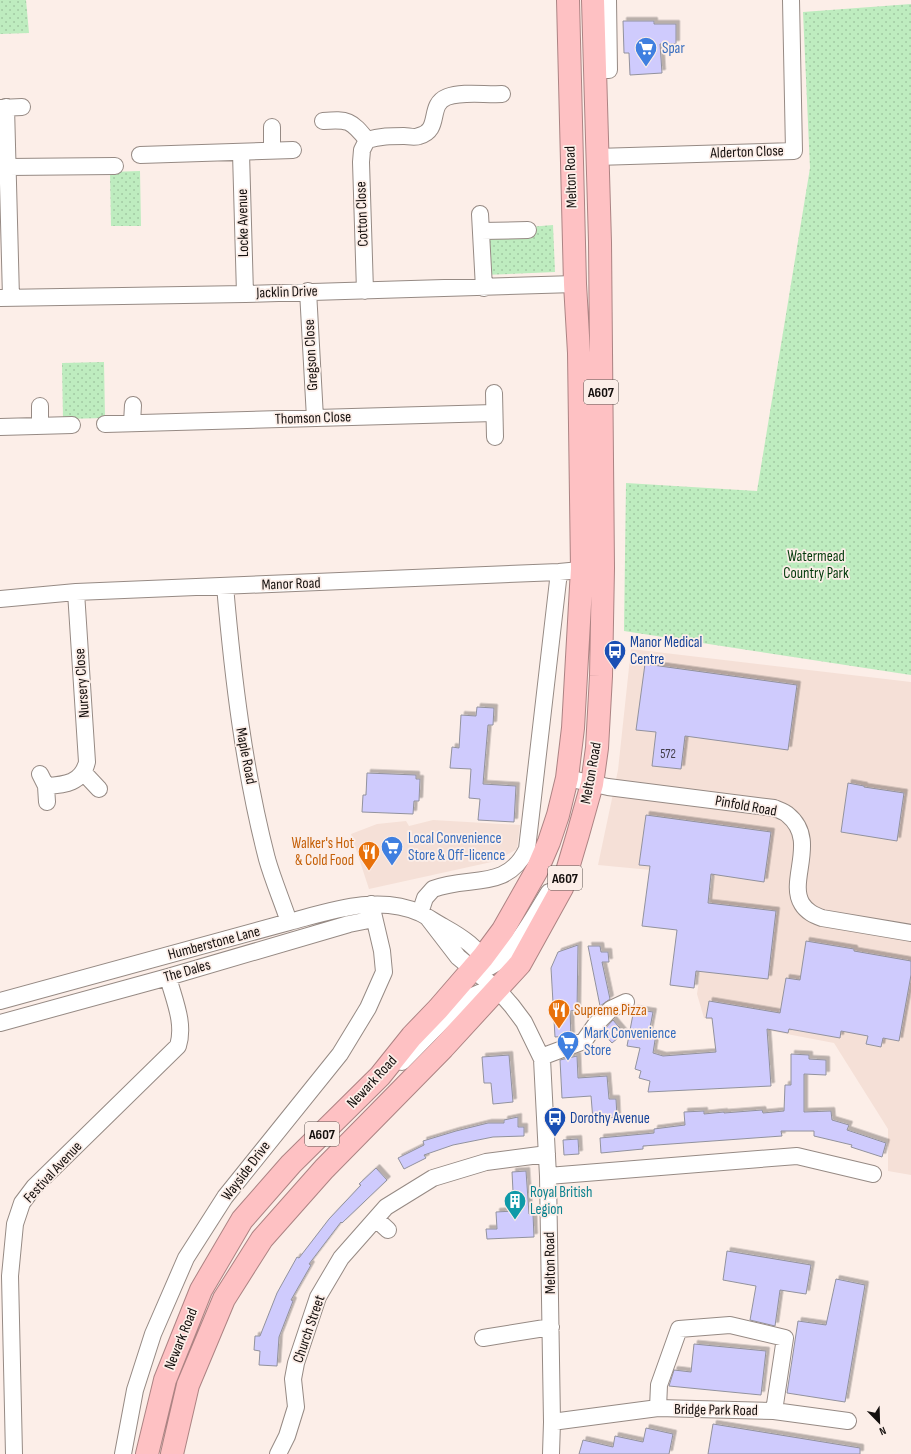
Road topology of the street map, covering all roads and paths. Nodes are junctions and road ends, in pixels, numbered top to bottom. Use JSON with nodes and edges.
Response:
{"nodes":[{"id":1,"x":568,"y":0,"type":"edge"},
{"id":2,"x":577,"y":0,"type":"edge"},
{"id":3,"x":593,"y":0,"type":"edge"},
{"id":4,"x":608,"y":0,"type":"edge"},
{"id":5,"x":791,"y":0,"type":"edge"},
{"id":6,"x":568,"y":47,"type":"junction"},
{"id":7,"x":595,"y":70,"type":"junction"},
{"id":8,"x":492,"y":99,"type":"dead end"},
{"id":9,"x":9,"y":107,"type":"edge"},
{"id":10,"x":323,"y":121,"type":"dead end"},
{"id":11,"x":272,"y":127,"type":"dead end"},
{"id":12,"x":367,"y":140,"type":"junction"},
{"id":13,"x":293,"y":150,"type":"dead end"},
{"id":14,"x":272,"y":151,"type":"junction"},
{"id":15,"x":241,"y":153,"type":"junction"},
{"id":16,"x":140,"y":155,"type":"dead end"},
{"id":17,"x":596,"y":157,"type":"junction"},
{"id":18,"x":115,"y":166,"type":"dead end"},
{"id":19,"x":8,"y":167,"type":"junction"},
{"id":20,"x":480,"y":214,"type":"dead end"},
{"id":21,"x":528,"y":230,"type":"dead end"},
{"id":22,"x":481,"y":231,"type":"junction"},
{"id":23,"x":575,"y":284,"type":"junction"},
{"id":24,"x":600,"y":286,"type":"junction"},
{"id":25,"x":484,"y":288,"type":"junction"},
{"id":26,"x":308,"y":291,"type":"junction"},
{"id":27,"x":365,"y":291,"type":"junction"},
{"id":28,"x":245,"y":294,"type":"junction"},
{"id":29,"x":6,"y":298,"type":"edge"},
{"id":30,"x":580,"y":353,"type":"junction"},
{"id":31,"x":494,"y":393,"type":"dead end"},
{"id":32,"x":133,"y":405,"type":"dead end"},
{"id":33,"x":40,"y":406,"type":"dead end"},
{"id":34,"x":494,"y":414,"type":"junction"},
{"id":35,"x":315,"y":418,"type":"junction"},
{"id":36,"x":132,"y":423,"type":"junction"},
{"id":37,"x":105,"y":424,"type":"dead end"},
{"id":38,"x":72,"y":425,"type":"dead end"},
{"id":39,"x":40,"y":426,"type":"junction"},
{"id":40,"x":0,"y":427,"type":"edge"},
{"id":41,"x":495,"y":437,"type":"dead end"},
{"id":42,"x":593,"y":569,"type":"junction"},
{"id":43,"x":559,"y":572,"type":"junction"},
{"id":44,"x":225,"y":586,"type":"junction"},
{"id":45,"x":76,"y":592,"type":"junction"},
{"id":46,"x":0,"y":599,"type":"edge"},
{"id":47,"x":84,"y":773,"type":"junction"},
{"id":48,"x":567,"y":778,"type":"junction"},
{"id":49,"x":592,"y":784,"type":"junction"},
{"id":50,"x":44,"y":787,"type":"dead end"},
{"id":51,"x":99,"y":789,"type":"dead end"},
{"id":52,"x":549,"y":842,"type":"joint"},
{"id":53,"x":572,"y":855,"type":"junction"},
{"id":54,"x":373,"y":912,"type":"junction"},
{"id":55,"x":424,"y":916,"type":"junction"},
{"id":56,"x":289,"y":922,"type":"junction"},
{"id":57,"x":911,"y":933,"type":"edge"},
{"id":58,"x":481,"y":964,"type":"junction"},
{"id":59,"x":520,"y":964,"type":"joint"},
{"id":60,"x":168,"y":977,"type":"junction"},
{"id":61,"x":498,"y":990,"type":"junction"},
{"id":62,"x":0,"y":1001,"type":"edge"},
{"id":63,"x":626,"y":1002,"type":"dead end"},
{"id":64,"x":0,"y":1023,"type":"edge"},
{"id":65,"x":541,"y":1057,"type":"junction"},
{"id":66,"x":380,"y":1076,"type":"junction"},
{"id":67,"x":547,"y":1154,"type":"junction"},
{"id":68,"x":873,"y":1174,"type":"dead end"},
{"id":69,"x":548,"y":1176,"type":"junction"},
{"id":70,"x":376,"y":1219,"type":"junction"},
{"id":71,"x":388,"y":1230,"type":"dead end"},
{"id":72,"x":551,"y":1327,"type":"junction"},
{"id":73,"x":483,"y":1338,"type":"dead end"},
{"id":74,"x":658,"y":1408,"type":"junction"},
{"id":75,"x":774,"y":1411,"type":"junction"},
{"id":76,"x":848,"y":1421,"type":"dead end"},
{"id":77,"x":552,"y":1422,"type":"junction"},
{"id":78,"x":14,"y":1454,"type":"edge"},
{"id":79,"x":123,"y":1454,"type":"edge"},
{"id":80,"x":147,"y":1454,"type":"edge"},
{"id":81,"x":172,"y":1454,"type":"edge"},
{"id":82,"x":278,"y":1454,"type":"edge"},
{"id":83,"x":551,"y":1454,"type":"edge"}],
"edges":[{"from":1,"to":6,"type":"highway","name":"Melton Road","number":"A607"},
{"from":2,"to":6,"type":"highway"},
{"from":3,"to":7,"type":"highway","name":"Melton Road","number":"A607"},
{"from":4,"to":7,"type":"street"},
{"from":5,"to":17,"type":"street","name":"Alderton Close"},
{"from":6,"to":23,"type":"highway","name":"Melton Road","number":"A607"},
{"from":7,"to":17,"type":"highway","name":"Melton Road","number":"A607"},
{"from":8,"to":12,"type":"street"},
{"from":9,"to":19,"type":"street"},
{"from":10,"to":12,"type":"street"},
{"from":11,"to":14,"type":"street"},
{"from":12,"to":27,"type":"street","name":"Cotton Close"},
{"from":13,"to":14,"type":"street"},
{"from":14,"to":15,"type":"street"},
{"from":15,"to":16,"type":"street"},
{"from":15,"to":28,"type":"street","name":"Locke Avenue"},
{"from":17,"to":24,"type":"highway","name":"Melton Road","number":"A607"},
{"from":18,"to":19,"type":"street"},
{"from":19,"to":29,"type":"street"},
{"from":20,"to":22,"type":"street"},
{"from":21,"to":22,"type":"street"},
{"from":22,"to":25,"type":"street"},
{"from":23,"to":25,"type":"street","name":"Jacklin Drive"},
{"from":23,"to":30,"type":"highway","name":"Melton Road","number":"A607"},
{"from":24,"to":30,"type":"highway","name":"Melton Road"},
{"from":24,"to":42,"type":"highway","name":"Melton Road","number":"A607"},
{"from":25,"to":27,"type":"street","name":"Jacklin Drive"},
{"from":26,"to":27,"type":"street","name":"Jacklin Drive"},
{"from":26,"to":28,"type":"street","name":"Jacklin Drive"},
{"from":26,"to":35,"type":"street","name":"Gregson Close"},
{"from":28,"to":29,"type":"street","name":"Jacklin Drive"},
{"from":30,"to":42,"type":"highway","name":"Melton Road","number":"A607"},
{"from":31,"to":34,"type":"street"},
{"from":32,"to":36,"type":"street"},
{"from":33,"to":39,"type":"street"},
{"from":34,"to":35,"type":"street","name":"Thomson Close"},
{"from":34,"to":41,"type":"street"},
{"from":35,"to":36,"type":"street","name":"Thomson Close"},
{"from":36,"to":37,"type":"street","name":"Thomson Close"},
{"from":38,"to":39,"type":"street"},
{"from":39,"to":40,"type":"street"},
{"from":42,"to":43,"type":"street","name":"Manor Road"},
{"from":42,"to":48,"type":"highway","name":"Melton Road","number":"A607"},
{"from":42,"to":49,"type":"highway","name":"Melton Road","number":"A607"},
{"from":43,"to":44,"type":"street","name":"Manor Road"},
{"from":43,"to":55,"type":"street"},
{"from":44,"to":45,"type":"street","name":"Manor Road"},
{"from":44,"to":56,"type":"street","name":"Maple Road"},
{"from":45,"to":46,"type":"street","name":"Manor Road"},
{"from":45,"to":47,"type":"street","name":"Nursery Close"},
{"from":47,"to":50,"type":"street"},
{"from":47,"to":51,"type":"street"},
{"from":48,"to":49,"type":"street","name":"Pinfold Road"},
{"from":48,"to":52,"type":"highway","name":"Melton Road","number":"A607"},
{"from":49,"to":53,"type":"highway","name":"Melton Road","number":"A607"},
{"from":49,"to":57,"type":"street","name":"Pinfold Road"},
{"from":52,"to":58,"type":"highway","name":"Newark Road","number":"A607"},
{"from":53,"to":58,"type":"street"},
{"from":53,"to":59,"type":"highway","name":"Melton Road","number":"A607"},
{"from":54,"to":55,"type":"street","name":"Humberstone Lane"},
{"from":54,"to":56,"type":"street","name":"Humberstone Lane"},
{"from":54,"to":60,"type":"street","name":"The Dales"},
{"from":54,"to":79,"type":"street","name":"Wayside Drive"},
{"from":55,"to":58,"type":"street"},
{"from":56,"to":62,"type":"street","name":"Humberstone Lane"},
{"from":58,"to":61,"type":"street","name":"Melton Road"},
{"from":58,"to":66,"type":"highway","name":"Newark Road","number":"A607"},
{"from":59,"to":61,"type":"highway","name":"Newark Road","number":"A607"},
{"from":60,"to":64,"type":"street","name":"The Dales"},
{"from":60,"to":78,"type":"street","name":"Festival Avenue"},
{"from":61,"to":65,"type":"street","name":"Melton Road"},
{"from":61,"to":66,"type":"street","number":"A607"},
{"from":61,"to":81,"type":"highway","name":"Newark Road","number":"A607"},
{"from":63,"to":65,"type":"street"},
{"from":65,"to":67,"type":"street","name":"Melton Road"},
{"from":66,"to":80,"type":"highway","name":"Newark Road","number":"A607"},
{"from":67,"to":69,"type":"street","name":"Melton Road"},
{"from":67,"to":70,"type":"street","name":"Church Street"},
{"from":68,"to":69,"type":"street"},
{"from":69,"to":72,"type":"street","name":"Melton Road"},
{"from":70,"to":71,"type":"street"},
{"from":70,"to":82,"type":"street","name":"Church Street"},
{"from":72,"to":73,"type":"street"},
{"from":72,"to":77,"type":"street","name":"Melton Road"},
{"from":74,"to":75,"type":"street","name":"Bridge Park Road"},
{"from":74,"to":75,"type":"street","name":"Bridge Park Road"},
{"from":74,"to":77,"type":"street","name":"Bridge Park Road"},
{"from":75,"to":76,"type":"street","name":"Bridge Park Road"},
{"from":77,"to":83,"type":"street","name":"Melton Road"}]}
